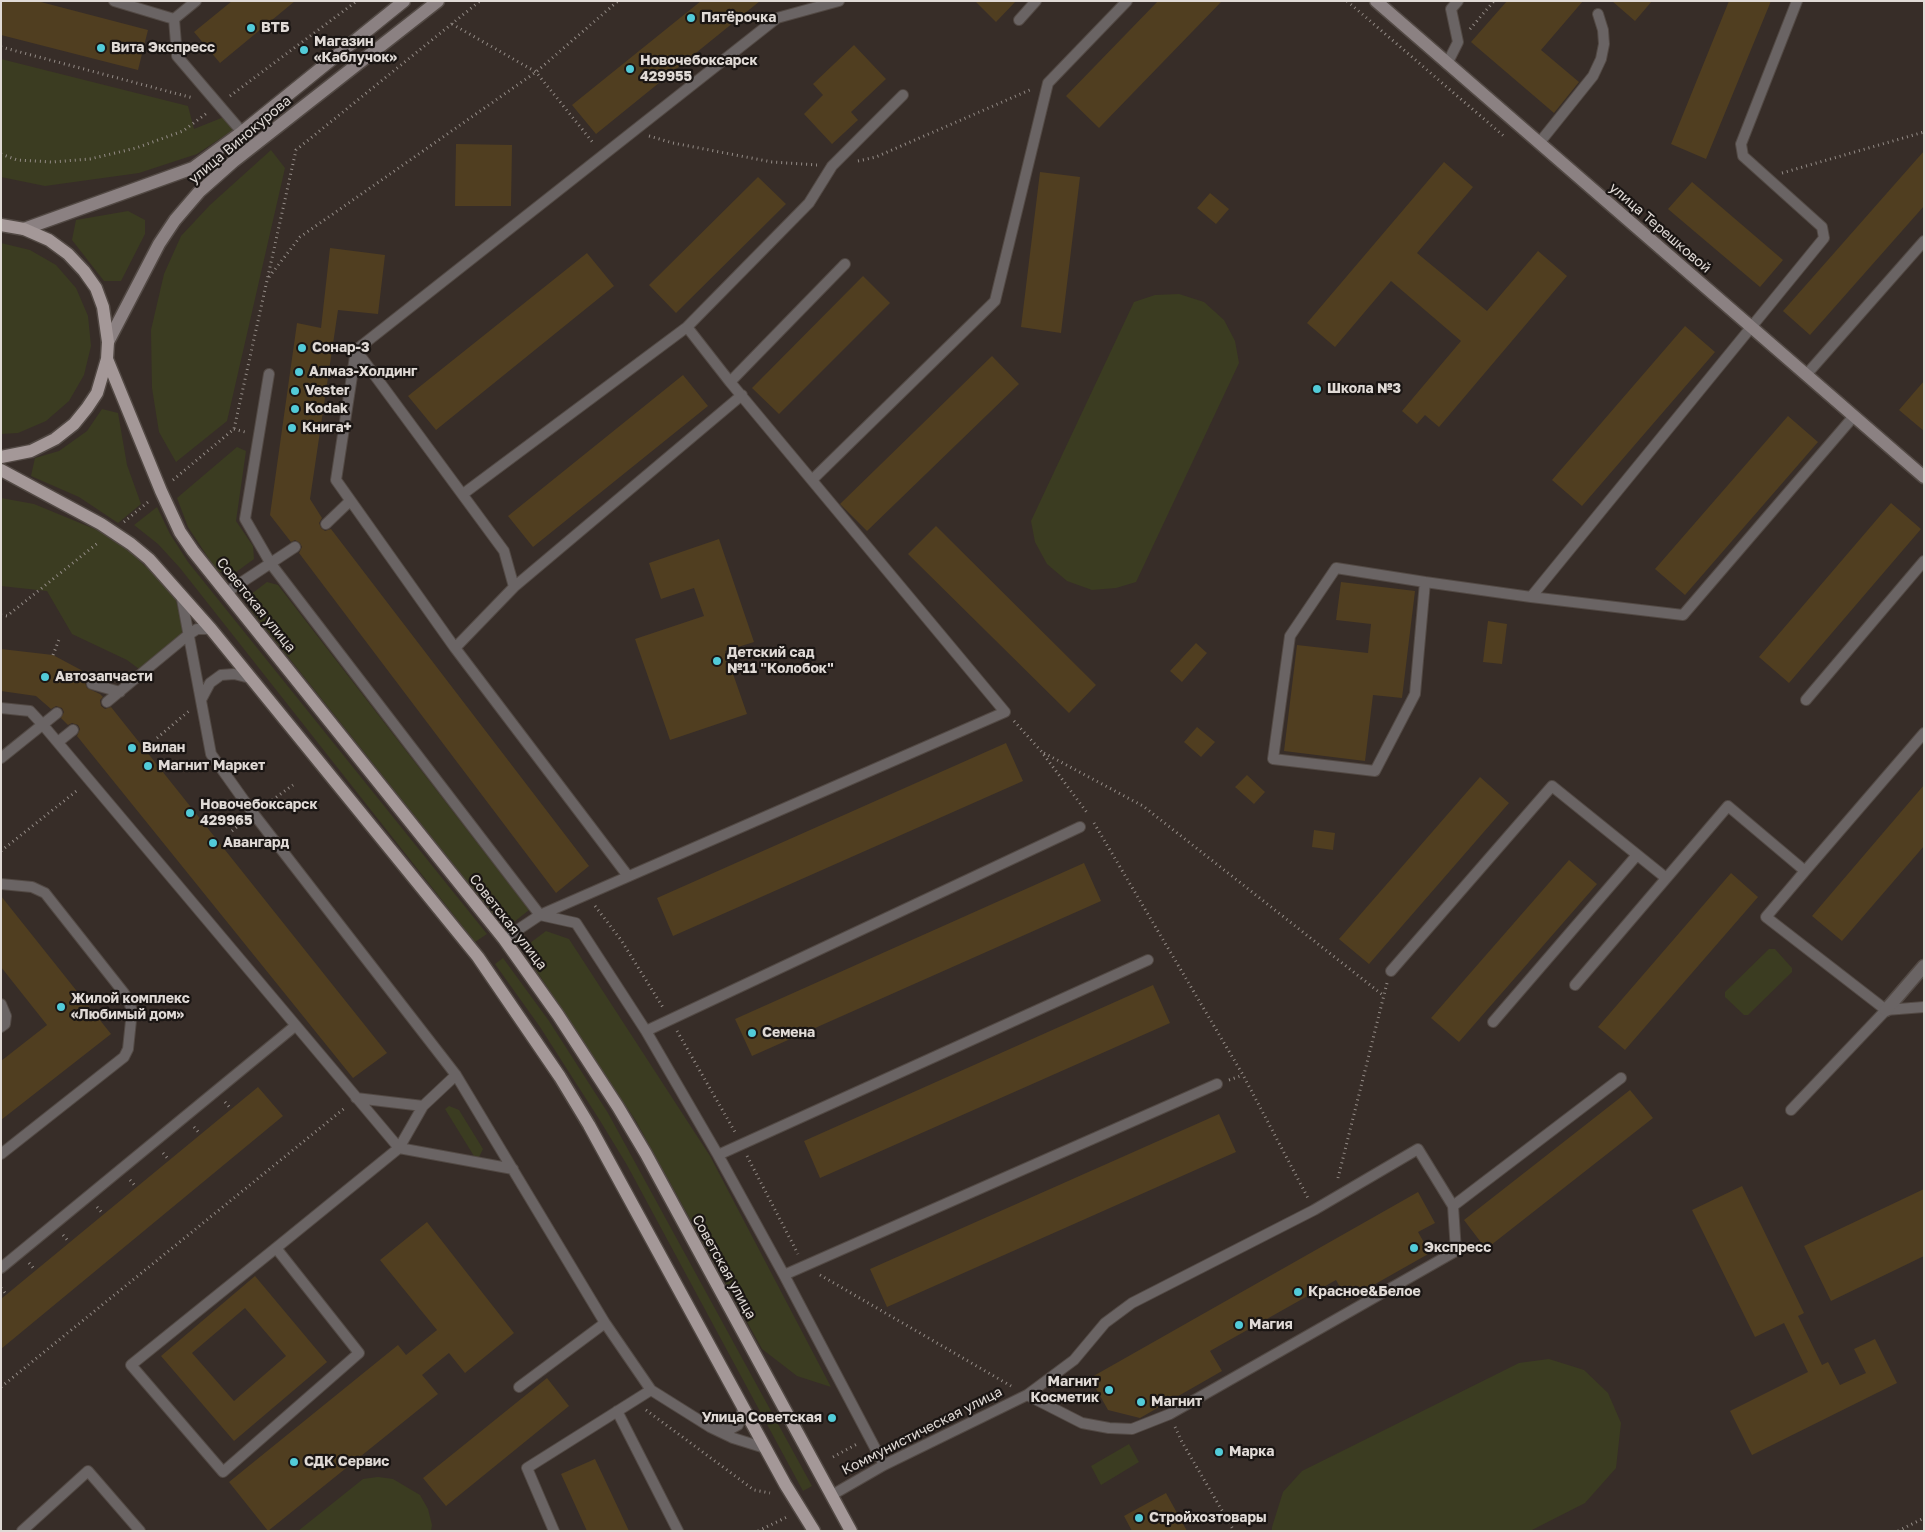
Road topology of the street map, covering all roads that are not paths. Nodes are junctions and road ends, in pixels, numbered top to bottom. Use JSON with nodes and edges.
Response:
{"nodes":[{"id":1,"x":114,"y":1,"type":"edge"},
{"id":2,"x":196,"y":1,"type":"edge"},
{"id":3,"x":404,"y":1,"type":"edge"},
{"id":4,"x":438,"y":1,"type":"edge"},
{"id":5,"x":839,"y":1,"type":"edge"},
{"id":6,"x":1036,"y":1,"type":"edge"},
{"id":7,"x":1127,"y":1,"type":"edge"},
{"id":8,"x":1376,"y":1,"type":"edge"},
{"id":9,"x":1458,"y":1,"type":"edge"},
{"id":10,"x":1797,"y":1,"type":"edge"},
{"id":11,"x":1598,"y":14,"type":"dead end"},
{"id":12,"x":174,"y":19,"type":"junction"},
{"id":13,"x":1019,"y":20,"type":"dead end"},
{"id":14,"x":1447,"y":64,"type":"junction"},
{"id":15,"x":903,"y":95,"type":"dead end"},
{"id":16,"x":242,"y":132,"type":"junction"},
{"id":17,"x":1540,"y":142,"type":"junction"},
{"id":18,"x":2,"y":225,"type":"edge"},
{"id":19,"x":24,"y":229,"type":"junction"},
{"id":20,"x":1924,"y":241,"type":"edge"},
{"id":21,"x":845,"y":264,"type":"dead end"},
{"id":22,"x":1751,"y":326,"type":"junction"},
{"id":23,"x":687,"y":327,"type":"junction"},
{"id":24,"x":108,"y":342,"type":"junction"},
{"id":25,"x":356,"y":350,"type":"junction"},
{"id":26,"x":107,"y":359,"type":"junction"},
{"id":27,"x":269,"y":374,"type":"dead end"},
{"id":28,"x":1806,"y":375,"type":"junction"},
{"id":29,"x":730,"y":382,"type":"junction"},
{"id":30,"x":742,"y":395,"type":"junction"},
{"id":31,"x":1854,"y":416,"type":"junction"},
{"id":32,"x":1,"y":457,"type":"edge"},
{"id":33,"x":1,"y":470,"type":"edge"},
{"id":34,"x":1922,"y":472,"type":"edge"},
{"id":35,"x":812,"y":480,"type":"junction"},
{"id":36,"x":463,"y":494,"type":"junction"},
{"id":37,"x":350,"y":501,"type":"junction"},
{"id":38,"x":326,"y":524,"type":"dead end"},
{"id":39,"x":294,"y":547,"type":"dead end"},
{"id":40,"x":271,"y":564,"type":"junction"},
{"id":41,"x":1922,"y":568,"type":"edge"},
{"id":42,"x":1425,"y":582,"type":"junction"},
{"id":43,"x":514,"y":587,"type":"junction"},
{"id":44,"x":227,"y":592,"type":"junction"},
{"id":45,"x":181,"y":594,"type":"junction"},
{"id":46,"x":1531,"y":597,"type":"junction"},
{"id":47,"x":211,"y":629,"type":"junction"},
{"id":48,"x":188,"y":635,"type":"junction"},
{"id":49,"x":455,"y":648,"type":"junction"},
{"id":50,"x":250,"y":678,"type":"junction"},
{"id":51,"x":92,"y":684,"type":"dead end"},
{"id":52,"x":120,"y":692,"type":"junction"},
{"id":53,"x":201,"y":700,"type":"junction"},
{"id":54,"x":1806,"y":700,"type":"dead end"},
{"id":55,"x":107,"y":702,"type":"dead end"},
{"id":56,"x":1,"y":708,"type":"edge"},
{"id":57,"x":57,"y":713,"type":"dead end"},
{"id":58,"x":43,"y":725,"type":"junction"},
{"id":59,"x":73,"y":730,"type":"dead end"},
{"id":60,"x":1924,"y":733,"type":"edge"},
{"id":61,"x":58,"y":742,"type":"junction"},
{"id":62,"x":1,"y":758,"type":"edge"},
{"id":63,"x":1080,"y":827,"type":"dead end"},
{"id":64,"x":1638,"y":855,"type":"junction"},
{"id":65,"x":1805,"y":871,"type":"junction"},
{"id":66,"x":628,"y":876,"type":"junction"},
{"id":67,"x":1666,"y":878,"type":"junction"},
{"id":68,"x":1,"y":884,"type":"edge"},
{"id":69,"x":540,"y":914,"type":"junction"},
{"id":70,"x":504,"y":939,"type":"junction"},
{"id":71,"x":1148,"y":960,"type":"dead end"},
{"id":72,"x":1924,"y":966,"type":"edge"},
{"id":73,"x":1391,"y":971,"type":"dead end"},
{"id":74,"x":1575,"y":986,"type":"dead end"},
{"id":75,"x":1,"y":1004,"type":"edge"},
{"id":76,"x":1924,"y":1007,"type":"edge"},
{"id":77,"x":1886,"y":1010,"type":"junction"},
{"id":78,"x":1493,"y":1022,"type":"dead end"},
{"id":79,"x":295,"y":1026,"type":"junction"},
{"id":80,"x":1,"y":1027,"type":"edge"},
{"id":81,"x":646,"y":1031,"type":"junction"},
{"id":82,"x":456,"y":1075,"type":"junction"},
{"id":83,"x":1621,"y":1078,"type":"dead end"},
{"id":84,"x":1217,"y":1084,"type":"dead end"},
{"id":85,"x":356,"y":1098,"type":"junction"},
{"id":86,"x":423,"y":1106,"type":"junction"},
{"id":87,"x":1791,"y":1110,"type":"dead end"},
{"id":88,"x":399,"y":1148,"type":"junction"},
{"id":89,"x":1,"y":1154,"type":"edge"},
{"id":90,"x":718,"y":1155,"type":"junction"},
{"id":91,"x":513,"y":1169,"type":"junction"},
{"id":92,"x":1453,"y":1206,"type":"junction"},
{"id":93,"x":276,"y":1248,"type":"junction"},
{"id":94,"x":1,"y":1268,"type":"edge"},
{"id":95,"x":784,"y":1275,"type":"junction"},
{"id":96,"x":605,"y":1323,"type":"junction"},
{"id":97,"x":519,"y":1387,"type":"dead end"},
{"id":98,"x":650,"y":1390,"type":"junction"},
{"id":99,"x":1027,"y":1395,"type":"junction"},
{"id":100,"x":743,"y":1406,"type":"junction"},
{"id":101,"x":617,"y":1411,"type":"junction"},
{"id":102,"x":710,"y":1427,"type":"junction"},
{"id":103,"x":766,"y":1448,"type":"junction"},
{"id":104,"x":884,"y":1465,"type":"junction"},
{"id":105,"x":832,"y":1495,"type":"junction"},
{"id":106,"x":22,"y":1531,"type":"edge"},
{"id":107,"x":140,"y":1531,"type":"edge"},
{"id":108,"x":554,"y":1531,"type":"edge"},
{"id":109,"x":678,"y":1531,"type":"edge"},
{"id":110,"x":814,"y":1531,"type":"edge"},
{"id":111,"x":851,"y":1531,"type":"edge"}],
"edges":[{"from":1,"to":12,"type":"lane"},
{"from":2,"to":12,"type":"lane"},
{"from":3,"to":16,"type":"main road","name":"улица Винокурова"},
{"from":4,"to":24,"type":"main road","name":"улица Винокурова"},
{"from":5,"to":25,"type":"lane"},
{"from":6,"to":13,"type":"lane"},
{"from":7,"to":35,"type":"lane"},
{"from":8,"to":14,"type":"main road","name":"улица Терешковой"},
{"from":9,"to":14,"type":"lane"},
{"from":10,"to":22,"type":"lane"},
{"from":11,"to":17,"type":"lane"},
{"from":12,"to":16,"type":"lane"},
{"from":14,"to":17,"type":"main road","name":"улица Терешковой"},
{"from":15,"to":23,"type":"lane"},
{"from":16,"to":19,"type":"main road","name":"улица Винокурова"},
{"from":17,"to":22,"type":"main road","name":"улица Терешковой"},
{"from":18,"to":19,"type":"main road"},
{"from":19,"to":24,"type":"main road"},
{"from":20,"to":28,"type":"lane"},
{"from":21,"to":29,"type":"lane"},
{"from":22,"to":28,"type":"main road","name":"улица Терешковой"},
{"from":22,"to":46,"type":"lane"},
{"from":23,"to":29,"type":"lane"},
{"from":23,"to":36,"type":"lane"},
{"from":24,"to":26,"type":"main road"},
{"from":25,"to":36,"type":"lane"},
{"from":25,"to":37,"type":"lane"},
{"from":26,"to":32,"type":"main road"},
{"from":26,"to":44,"type":"main road","name":"Советская улица"},
{"from":27,"to":40,"type":"lane"},
{"from":28,"to":31,"type":"main road","name":"улица Терешковой"},
{"from":29,"to":30,"type":"lane"},
{"from":30,"to":35,"type":"lane"},
{"from":30,"to":43,"type":"lane"},
{"from":31,"to":34,"type":"main road","name":"улица Терешковой"},
{"from":31,"to":46,"type":"lane"},
{"from":33,"to":45,"type":"main road"},
{"from":35,"to":66,"type":"lane"},
{"from":36,"to":43,"type":"lane"},
{"from":37,"to":38,"type":"lane"},
{"from":37,"to":49,"type":"lane"},
{"from":39,"to":40,"type":"lane"},
{"from":40,"to":44,"type":"lane"},
{"from":40,"to":69,"type":"lane"},
{"from":41,"to":54,"type":"lane"},
{"from":42,"to":42,"type":"lane"},
{"from":42,"to":46,"type":"lane"},
{"from":43,"to":49,"type":"lane"},
{"from":44,"to":70,"type":"main road","name":"Советская улица"},
{"from":45,"to":47,"type":"main road"},
{"from":45,"to":48,"type":"lane"},
{"from":47,"to":48,"type":"lane"},
{"from":47,"to":50,"type":"main road"},
{"from":48,"to":52,"type":"lane"},
{"from":48,"to":53,"type":"lane"},
{"from":49,"to":66,"type":"lane"},
{"from":50,"to":53,"type":"lane"},
{"from":50,"to":100,"type":"main road"},
{"from":51,"to":52,"type":"lane"},
{"from":52,"to":55,"type":"lane"},
{"from":53,"to":82,"type":"lane"},
{"from":56,"to":58,"type":"lane"},
{"from":57,"to":58,"type":"lane"},
{"from":58,"to":61,"type":"lane"},
{"from":58,"to":62,"type":"lane"},
{"from":59,"to":61,"type":"lane"},
{"from":60,"to":65,"type":"lane"},
{"from":61,"to":79,"type":"lane"},
{"from":63,"to":81,"type":"lane"},
{"from":64,"to":67,"type":"lane"},
{"from":64,"to":73,"type":"lane"},
{"from":64,"to":78,"type":"lane"},
{"from":65,"to":67,"type":"lane"},
{"from":65,"to":77,"type":"lane"},
{"from":66,"to":69,"type":"lane"},
{"from":67,"to":74,"type":"lane"},
{"from":68,"to":89,"type":"lane"},
{"from":69,"to":70,"type":"lane"},
{"from":69,"to":81,"type":"lane"},
{"from":70,"to":105,"type":"main road","name":"Советская улица"},
{"from":71,"to":90,"type":"lane"},
{"from":72,"to":77,"type":"street"},
{"from":75,"to":80,"type":"lane"},
{"from":76,"to":77,"type":"lane"},
{"from":77,"to":87,"type":"lane"},
{"from":79,"to":85,"type":"lane"},
{"from":79,"to":94,"type":"lane"},
{"from":81,"to":90,"type":"lane"},
{"from":82,"to":86,"type":"lane"},
{"from":82,"to":91,"type":"lane"},
{"from":83,"to":92,"type":"lane"},
{"from":84,"to":95,"type":"lane"},
{"from":85,"to":86,"type":"lane"},
{"from":85,"to":88,"type":"lane"},
{"from":86,"to":88,"type":"lane"},
{"from":88,"to":91,"type":"lane"},
{"from":88,"to":93,"type":"lane"},
{"from":90,"to":95,"type":"lane"},
{"from":91,"to":96,"type":"lane"},
{"from":92,"to":99,"type":"lane"},
{"from":92,"to":99,"type":"lane","name":"Коммунистическая улица"},
{"from":93,"to":93,"type":"lane"},
{"from":95,"to":104,"type":"lane"},
{"from":96,"to":97,"type":"lane"},
{"from":96,"to":98,"type":"lane"},
{"from":98,"to":101,"type":"lane"},
{"from":98,"to":102,"type":"lane"},
{"from":99,"to":104,"type":"lane","name":"Коммунистическая улица"},
{"from":100,"to":102,"type":"lane"},
{"from":100,"to":103,"type":"main road"},
{"from":101,"to":108,"type":"lane"},
{"from":101,"to":109,"type":"lane"},
{"from":102,"to":103,"type":"lane"},
{"from":103,"to":110,"type":"main road"},
{"from":104,"to":105,"type":"lane","name":"Коммунистическая улица"},
{"from":105,"to":111,"type":"main road","name":"Советская улица"},
{"from":106,"to":107,"type":"lane"}]}
